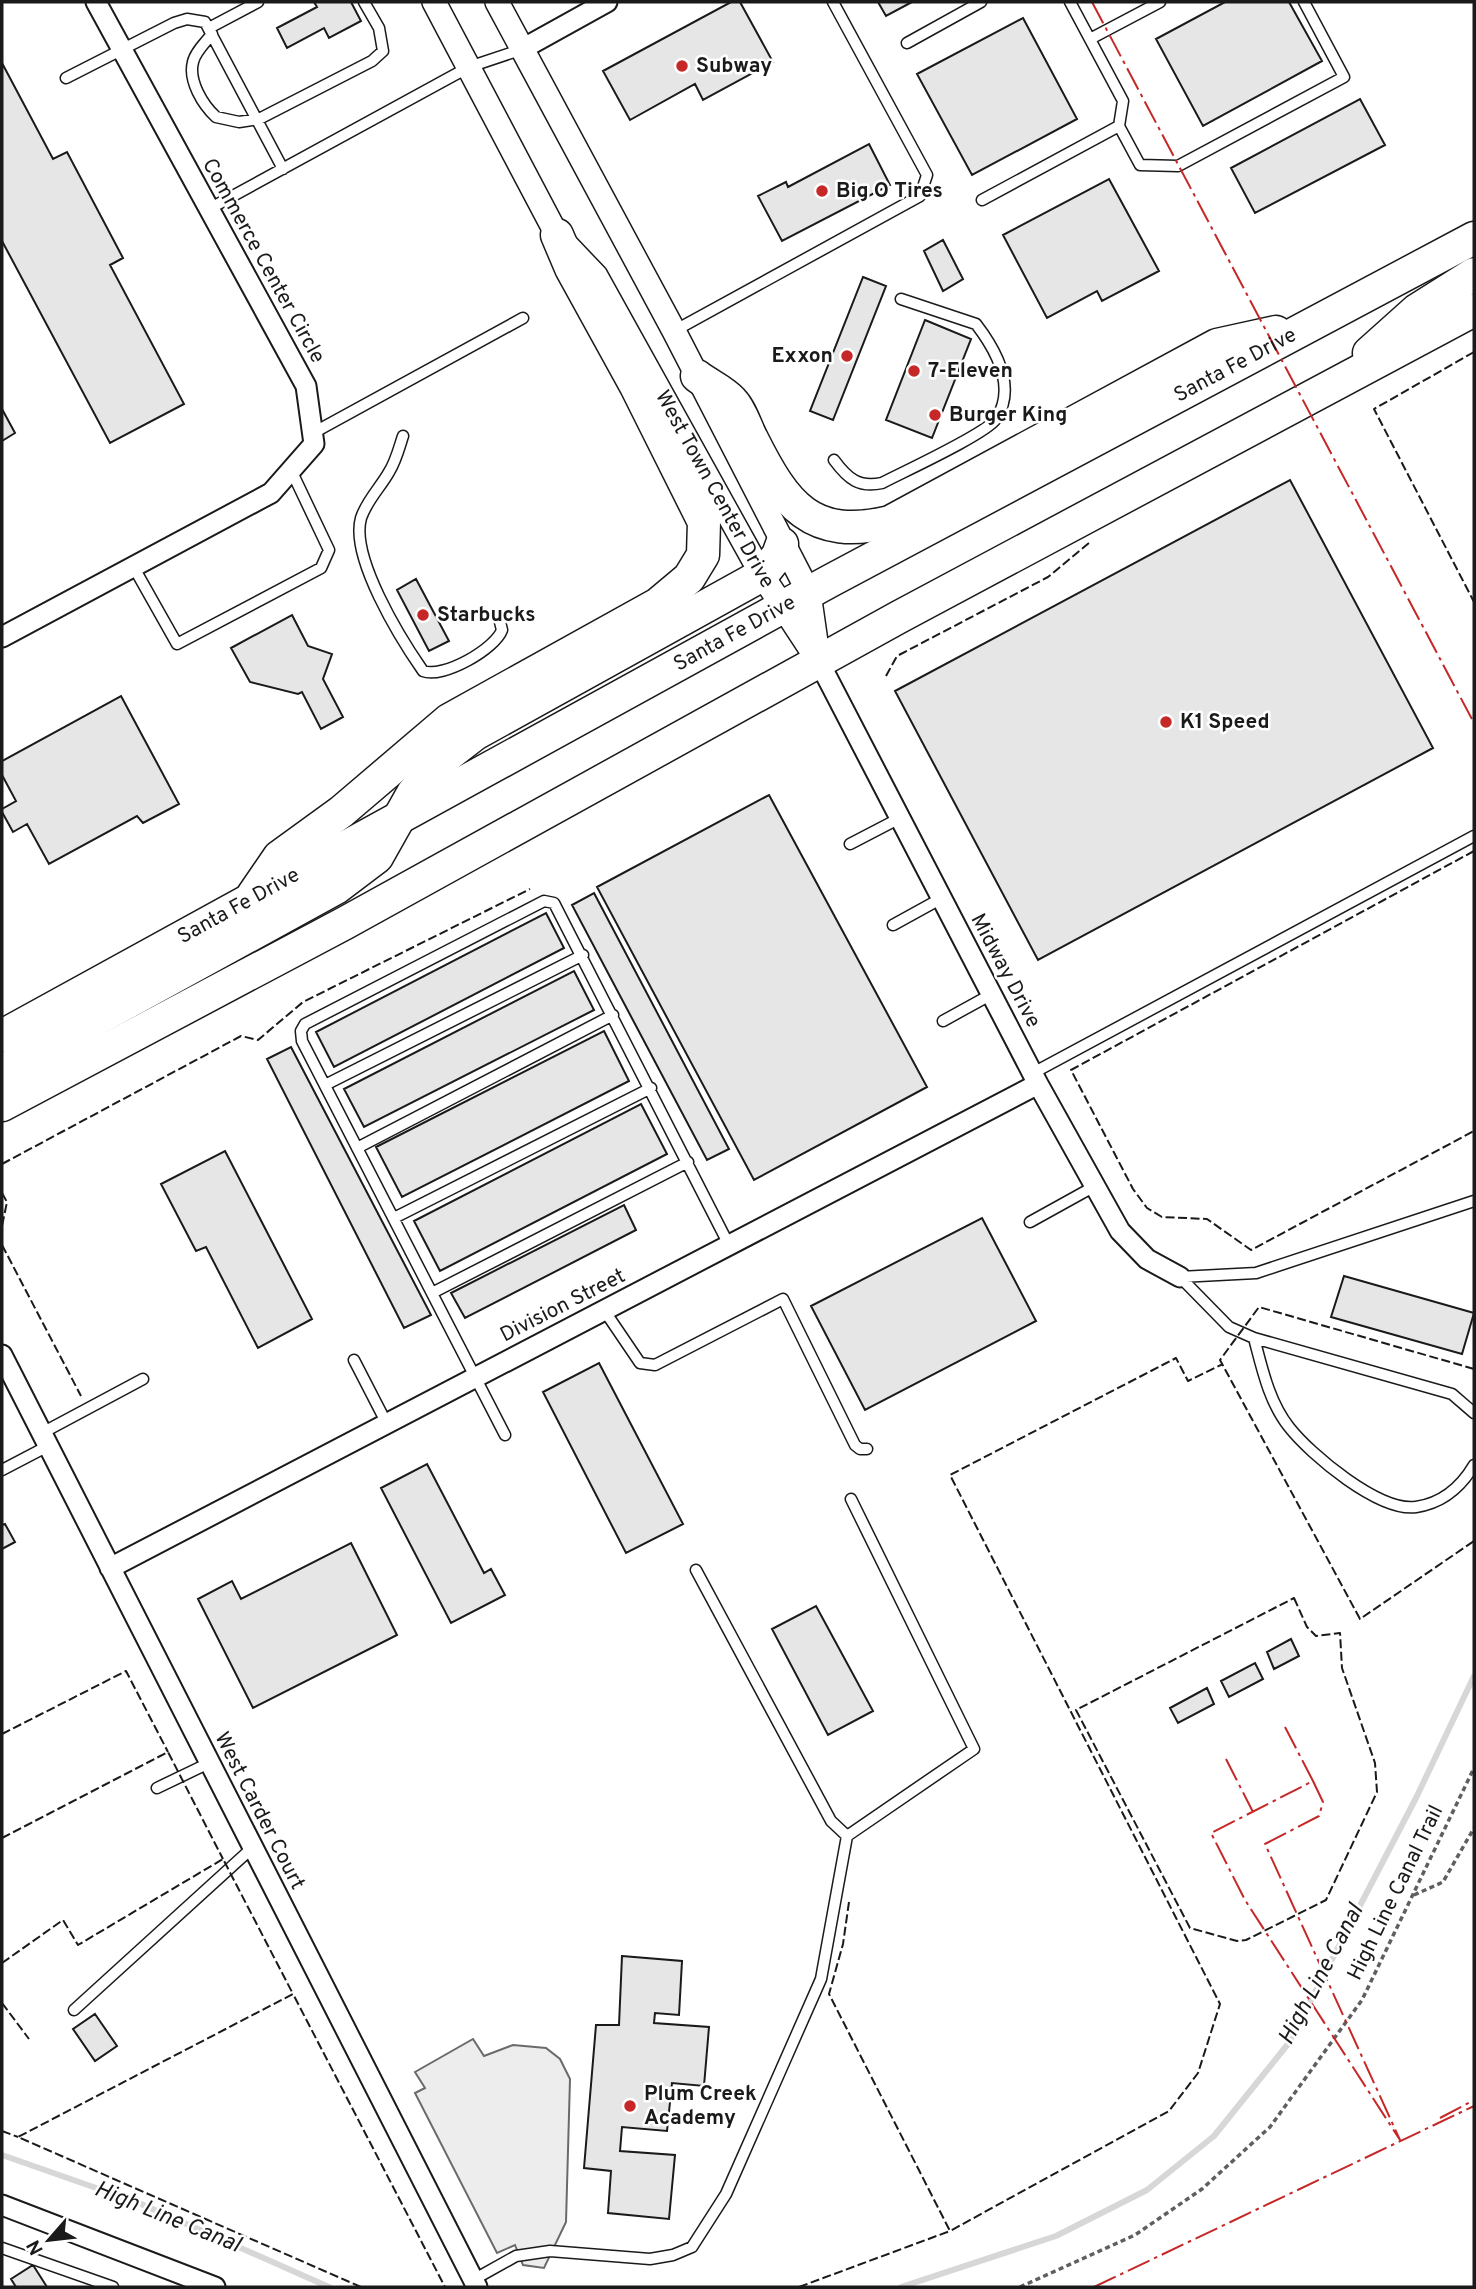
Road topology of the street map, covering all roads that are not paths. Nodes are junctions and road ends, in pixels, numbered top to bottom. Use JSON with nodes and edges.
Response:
{"nodes":[{"id":1,"x":96,"y":2,"type":"edge"},
{"id":2,"x":258,"y":2,"type":"edge"},
{"id":3,"x":364,"y":2,"type":"edge"},
{"id":4,"x":434,"y":2,"type":"edge"},
{"id":5,"x":497,"y":2,"type":"edge"},
{"id":6,"x":607,"y":2,"type":"edge"},
{"id":7,"x":833,"y":2,"type":"edge"},
{"id":8,"x":981,"y":2,"type":"edge"},
{"id":9,"x":1070,"y":2,"type":"edge"},
{"id":10,"x":1160,"y":2,"type":"edge"},
{"id":11,"x":1304,"y":2,"type":"edge"},
{"id":12,"x":211,"y":31,"type":"junction"},
{"id":13,"x":1090,"y":39,"type":"junction"},
{"id":14,"x":907,"y":43,"type":"dead end"},
{"id":15,"x":121,"y":48,"type":"junction"},
{"id":16,"x":524,"y":48,"type":"junction"},
{"id":17,"x":469,"y":67,"type":"junction"},
{"id":18,"x":66,"y":78,"type":"dead end"},
{"id":19,"x":259,"y":119,"type":"junction"},
{"id":20,"x":1119,"y":126,"type":"junction"},
{"id":21,"x":283,"y":169,"type":"junction"},
{"id":22,"x":982,"y":200,"type":"dead end"},
{"id":23,"x":209,"y":209,"type":"junction"},
{"id":24,"x":557,"y":235,"type":"junction"},
{"id":25,"x":1474,"y":238,"type":"edge"},
{"id":26,"x":1474,"y":274,"type":"edge"},
{"id":27,"x":901,"y":299,"type":"dead end"},
{"id":28,"x":1474,"y":310,"type":"edge"},
{"id":29,"x":523,"y":318,"type":"dead end"},
{"id":30,"x":1315,"y":323,"type":"junction"},
{"id":31,"x":674,"y":331,"type":"junction"},
{"id":32,"x":696,"y":376,"type":"junction"},
{"id":33,"x":1332,"y":386,"type":"junction"},
{"id":34,"x":312,"y":433,"type":"junction"},
{"id":35,"x":403,"y":436,"type":"dead end"},
{"id":36,"x":834,"y":460,"type":"dead end"},
{"id":37,"x":291,"y":470,"type":"junction"},
{"id":38,"x":782,"y":544,"type":"junction"},
{"id":39,"x":133,"y":566,"type":"junction"},
{"id":40,"x":762,"y":575,"type":"junction"},
{"id":41,"x":809,"y":593,"type":"junction"},
{"id":42,"x":782,"y":609,"type":"junction"},
{"id":43,"x":500,"y":622,"type":"dead end"},
{"id":44,"x":2,"y":637,"type":"edge"},
{"id":45,"x":819,"y":662,"type":"junction"},
{"id":46,"x":398,"y":816,"type":"junction"},
{"id":47,"x":900,"y":818,"type":"junction"},
{"id":48,"x":1474,"y":836,"type":"edge"},
{"id":49,"x":850,"y":844,"type":"dead end"},
{"id":50,"x":942,"y":898,"type":"junction"},
{"id":51,"x":250,"y":900,"type":"junction"},
{"id":52,"x":893,"y":925,"type":"dead end"},
{"id":53,"x":583,"y":955,"type":"junction"},
{"id":54,"x":992,"y":994,"type":"junction"},
{"id":55,"x":613,"y":1014,"type":"junction"},
{"id":56,"x":943,"y":1021,"type":"dead end"},
{"id":57,"x":2,"y":1036,"type":"edge"},
{"id":58,"x":2,"y":1071,"type":"edge"},
{"id":59,"x":1036,"y":1078,"type":"junction"},
{"id":60,"x":325,"y":1085,"type":"junction"},
{"id":61,"x":651,"y":1088,"type":"junction"},
{"id":62,"x":2,"y":1105,"type":"edge"},
{"id":63,"x":357,"y":1148,"type":"junction"},
{"id":64,"x":688,"y":1162,"type":"junction"},
{"id":65,"x":1095,"y":1186,"type":"junction"},
{"id":66,"x":1474,"y":1201,"type":"edge"},
{"id":67,"x":394,"y":1219,"type":"junction"},
{"id":68,"x":1030,"y":1222,"type":"dead end"},
{"id":69,"x":729,"y":1245,"type":"junction"},
{"id":70,"x":1181,"y":1277,"type":"junction"},
{"id":71,"x":432,"y":1293,"type":"junction"},
{"id":72,"x":604,"y":1310,"type":"junction"},
{"id":73,"x":1254,"y":1338,"type":"junction"},
{"id":74,"x":2,"y":1355,"type":"edge"},
{"id":75,"x":354,"y":1360,"type":"dead end"},
{"id":76,"x":475,"y":1377,"type":"junction"},
{"id":77,"x":143,"y":1379,"type":"dead end"},
{"id":78,"x":1474,"y":1413,"type":"edge"},
{"id":79,"x":387,"y":1423,"type":"junction"},
{"id":80,"x":505,"y":1435,"type":"dead end"},
{"id":81,"x":45,"y":1439,"type":"junction"},
{"id":82,"x":867,"y":1449,"type":"dead end"},
{"id":83,"x":1474,"y":1465,"type":"edge"},
{"id":84,"x":2,"y":1470,"type":"edge"},
{"id":85,"x":851,"y":1499,"type":"dead end"},
{"id":86,"x":110,"y":1568,"type":"junction"},
{"id":87,"x":696,"y":1570,"type":"dead end"},
{"id":88,"x":209,"y":1763,"type":"junction"},
{"id":89,"x":157,"y":1788,"type":"dead end"},
{"id":90,"x":847,"y":1836,"type":"junction"},
{"id":91,"x":253,"y":1848,"type":"junction"},
{"id":92,"x":74,"y":2010,"type":"dead end"},
{"id":93,"x":2,"y":2205,"type":"edge"},
{"id":94,"x":2,"y":2248,"type":"edge"},
{"id":95,"x":475,"y":2284,"type":"edge"},
{"id":96,"x":113,"y":2287,"type":"edge"},
{"id":97,"x":215,"y":2287,"type":"edge"}],
"edges":[{"from":1,"to":15,"type":"street","name":"Commerce Center Circle"},
{"from":2,"to":12,"type":"lane"},
{"from":3,"to":19,"type":"lane"},
{"from":4,"to":17,"type":"street","name":"West Town Center Drive"},
{"from":5,"to":16,"type":"street","name":"West Town Center Drive"},
{"from":6,"to":16,"type":"street"},
{"from":7,"to":31,"type":"lane"},
{"from":8,"to":14,"type":"lane"},
{"from":9,"to":13,"type":"lane"},
{"from":10,"to":13,"type":"lane"},
{"from":11,"to":20,"type":"lane"},
{"from":12,"to":15,"type":"lane"},
{"from":12,"to":19,"type":"lane"},
{"from":12,"to":19,"type":"lane"},
{"from":13,"to":20,"type":"lane"},
{"from":15,"to":18,"type":"lane"},
{"from":15,"to":23,"type":"street","name":"Commerce Center Circle"},
{"from":16,"to":17,"type":"lane"},
{"from":16,"to":31,"type":"street","name":"West Town Center Drive"},
{"from":17,"to":21,"type":"lane"},
{"from":17,"to":24,"type":"street","name":"West Town Center Drive"},
{"from":19,"to":21,"type":"lane"},
{"from":20,"to":22,"type":"lane"},
{"from":21,"to":23,"type":"lane"},
{"from":23,"to":34,"type":"street","name":"Commerce Center Circle"},
{"from":24,"to":40,"type":"street","name":"West Town Center Drive"},
{"from":24,"to":51,"type":"highway"},
{"from":25,"to":30,"type":"highway","name":"Santa Fe Drive"},
{"from":26,"to":33,"type":"highway"},
{"from":27,"to":36,"type":"lane"},
{"from":28,"to":33,"type":"highway"},
{"from":29,"to":34,"type":"lane"},
{"from":30,"to":32,"type":"highway"},
{"from":30,"to":41,"type":"highway","name":"Santa Fe Drive"},
{"from":31,"to":32,"type":"street","name":"West Town Center Drive"},
{"from":32,"to":38,"type":"street","name":"West Town Center Drive"},
{"from":33,"to":45,"type":"highway"},
{"from":34,"to":37,"type":"street"},
{"from":35,"to":43,"type":"lane"},
{"from":37,"to":39,"type":"street"},
{"from":37,"to":39,"type":"lane"},
{"from":38,"to":40,"type":"highway"},
{"from":38,"to":41,"type":"street","name":"West Town Center Drive"},
{"from":39,"to":44,"type":"street"},
{"from":40,"to":42,"type":"street","name":"West Town Center Drive"},
{"from":40,"to":46,"type":"highway"},
{"from":41,"to":42,"type":"highway","name":"Santa Fe Drive"},
{"from":41,"to":45,"type":"street","name":"West Town Center Drive"},
{"from":42,"to":45,"type":"street","name":"West Town Center Drive"},
{"from":42,"to":46,"type":"highway","name":"Santa Fe Drive"},
{"from":45,"to":47,"type":"street","name":"Midway Drive"},
{"from":45,"to":62,"type":"highway"},
{"from":46,"to":51,"type":"highway","name":"Santa Fe Drive"},
{"from":46,"to":58,"type":"highway"},
{"from":47,"to":49,"type":"lane"},
{"from":47,"to":50,"type":"street","name":"Midway Drive"},
{"from":48,"to":59,"type":"lane"},
{"from":50,"to":52,"type":"lane"},
{"from":50,"to":54,"type":"street","name":"Midway Drive"},
{"from":51,"to":57,"type":"highway","name":"Santa Fe Drive"},
{"from":53,"to":55,"type":"lane"},
{"from":53,"to":60,"type":"lane"},
{"from":53,"to":60,"type":"lane"},
{"from":54,"to":56,"type":"lane"},
{"from":54,"to":59,"type":"street","name":"Midway Drive"},
{"from":55,"to":61,"type":"lane"},
{"from":55,"to":63,"type":"lane"},
{"from":59,"to":65,"type":"street","name":"Midway Drive"},
{"from":59,"to":69,"type":"street","name":"Division Street"},
{"from":60,"to":63,"type":"lane"},
{"from":61,"to":64,"type":"lane"},
{"from":61,"to":67,"type":"lane"},
{"from":63,"to":67,"type":"lane"},
{"from":64,"to":69,"type":"lane"},
{"from":64,"to":71,"type":"lane"},
{"from":65,"to":68,"type":"lane"},
{"from":65,"to":70,"type":"street","name":"Midway Drive"},
{"from":66,"to":70,"type":"lane"},
{"from":67,"to":71,"type":"lane"},
{"from":69,"to":72,"type":"street","name":"Division Street"},
{"from":70,"to":73,"type":"lane"},
{"from":71,"to":76,"type":"lane"},
{"from":72,"to":76,"type":"street","name":"Division Street"},
{"from":72,"to":82,"type":"lane"},
{"from":73,"to":78,"type":"lane"},
{"from":73,"to":83,"type":"lane"},
{"from":74,"to":81,"type":"street","name":"West Carder Court"},
{"from":75,"to":79,"type":"lane"},
{"from":76,"to":79,"type":"street","name":"Division Street"},
{"from":76,"to":80,"type":"lane"},
{"from":77,"to":81,"type":"lane"},
{"from":79,"to":86,"type":"street","name":"Division Street"},
{"from":81,"to":84,"type":"lane"},
{"from":81,"to":86,"type":"street","name":"West Carder Court"},
{"from":85,"to":90,"type":"lane"},
{"from":86,"to":88,"type":"street","name":"West Carder Court"},
{"from":87,"to":90,"type":"lane"},
{"from":88,"to":89,"type":"lane"},
{"from":88,"to":91,"type":"street","name":"West Carder Court"},
{"from":90,"to":95,"type":"lane"},
{"from":91,"to":92,"type":"lane"},
{"from":91,"to":95,"type":"street","name":"West Carder Court"},
{"from":93,"to":97,"type":"street"},
{"from":94,"to":96,"type":"lane"}]}
